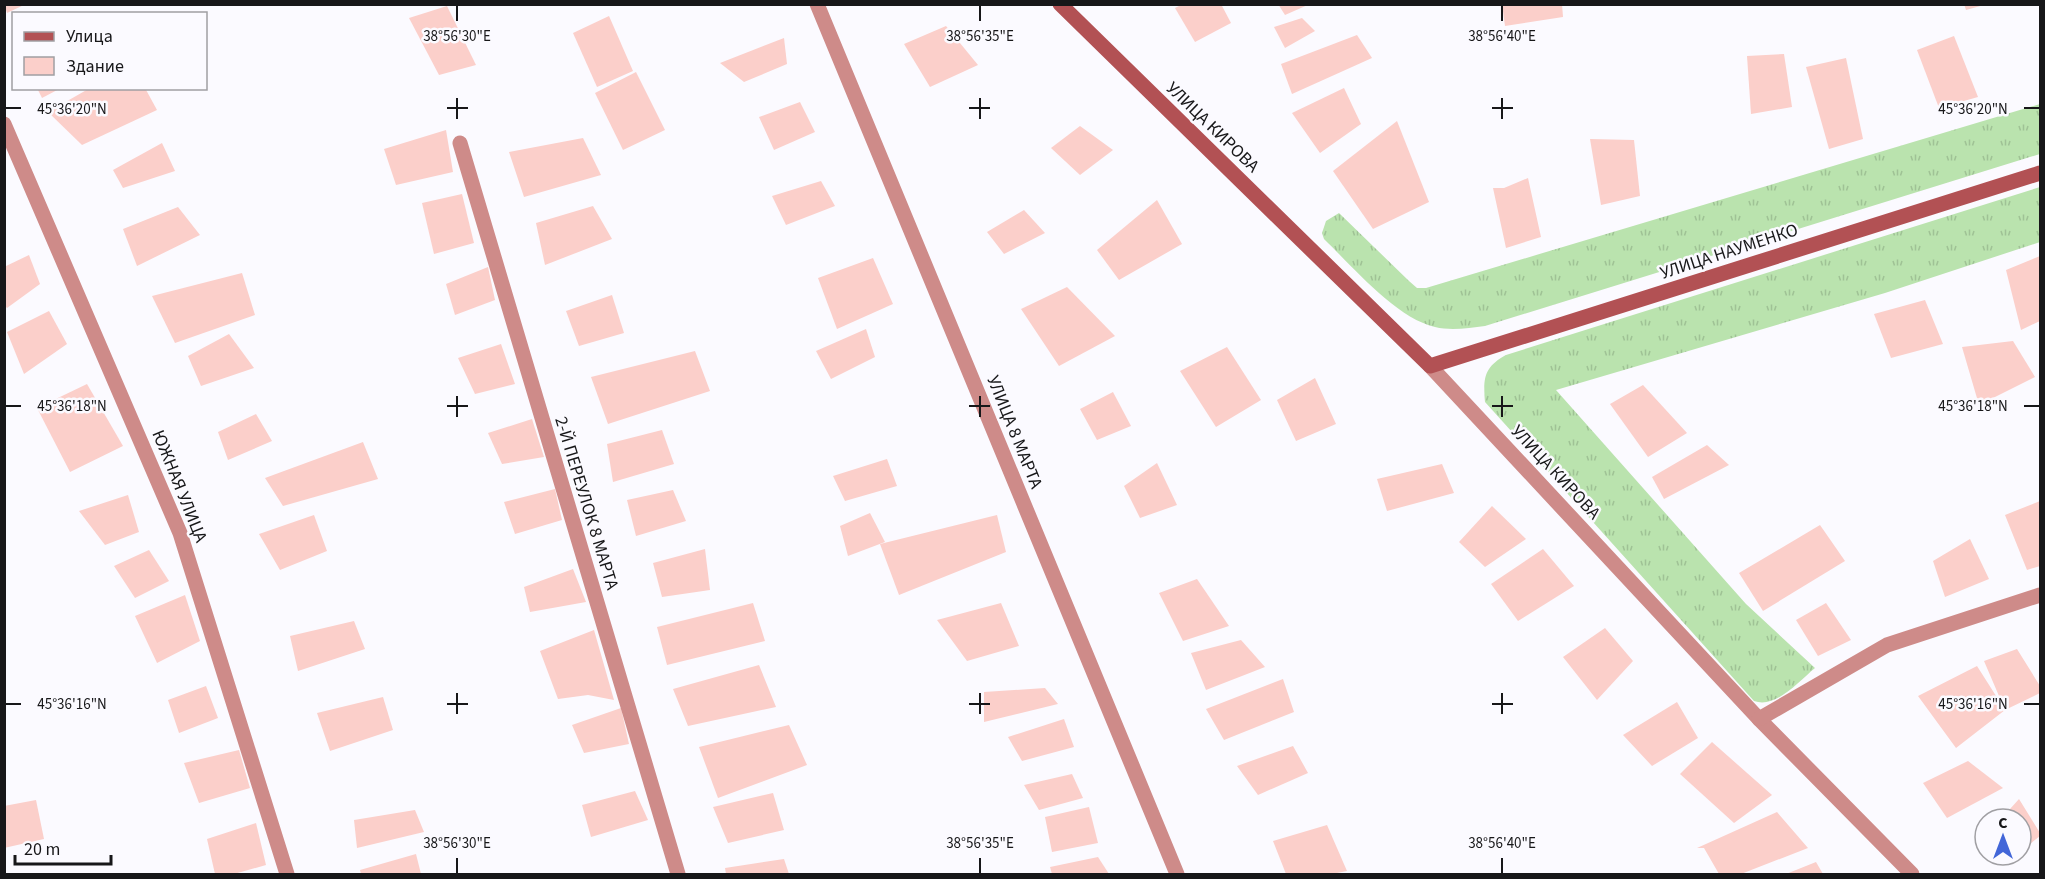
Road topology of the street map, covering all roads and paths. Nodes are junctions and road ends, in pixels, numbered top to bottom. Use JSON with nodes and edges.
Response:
{"nodes":[{"id":1,"x":817,"y":4,"type":"edge"},
{"id":2,"x":1060,"y":4,"type":"edge"},
{"id":3,"x":4,"y":124,"type":"edge"},
{"id":4,"x":460,"y":143,"type":"dead end"},
{"id":5,"x":2040,"y":173,"type":"edge"},
{"id":6,"x":1430,"y":366,"type":"junction"},
{"id":7,"x":2040,"y":596,"type":"edge"},
{"id":8,"x":1759,"y":719,"type":"junction"},
{"id":9,"x":287,"y":874,"type":"edge"},
{"id":10,"x":678,"y":874,"type":"edge"},
{"id":11,"x":1177,"y":874,"type":"edge"},
{"id":12,"x":1912,"y":874,"type":"edge"}],
"edges":[{"from":1,"to":11,"type":"street","name":"УЛИЦА 8 МАРТА"},
{"from":2,"to":6,"type":"main road","name":"УЛИЦА КИРОВА"},
{"from":3,"to":9,"type":"street","name":"ЮЖНАЯ УЛИЦА"},
{"from":4,"to":10,"type":"street","name":"2-Й ПЕРЕУЛОК 8 МАРТА"},
{"from":5,"to":6,"type":"main road","name":"УЛИЦА НАУМЕНКО"},
{"from":6,"to":8,"type":"street","name":"УЛИЦА КИРОВА"},
{"from":7,"to":8,"type":"street"},
{"from":8,"to":12,"type":"street","name":"УЛИЦА КИРОВА"}]}
